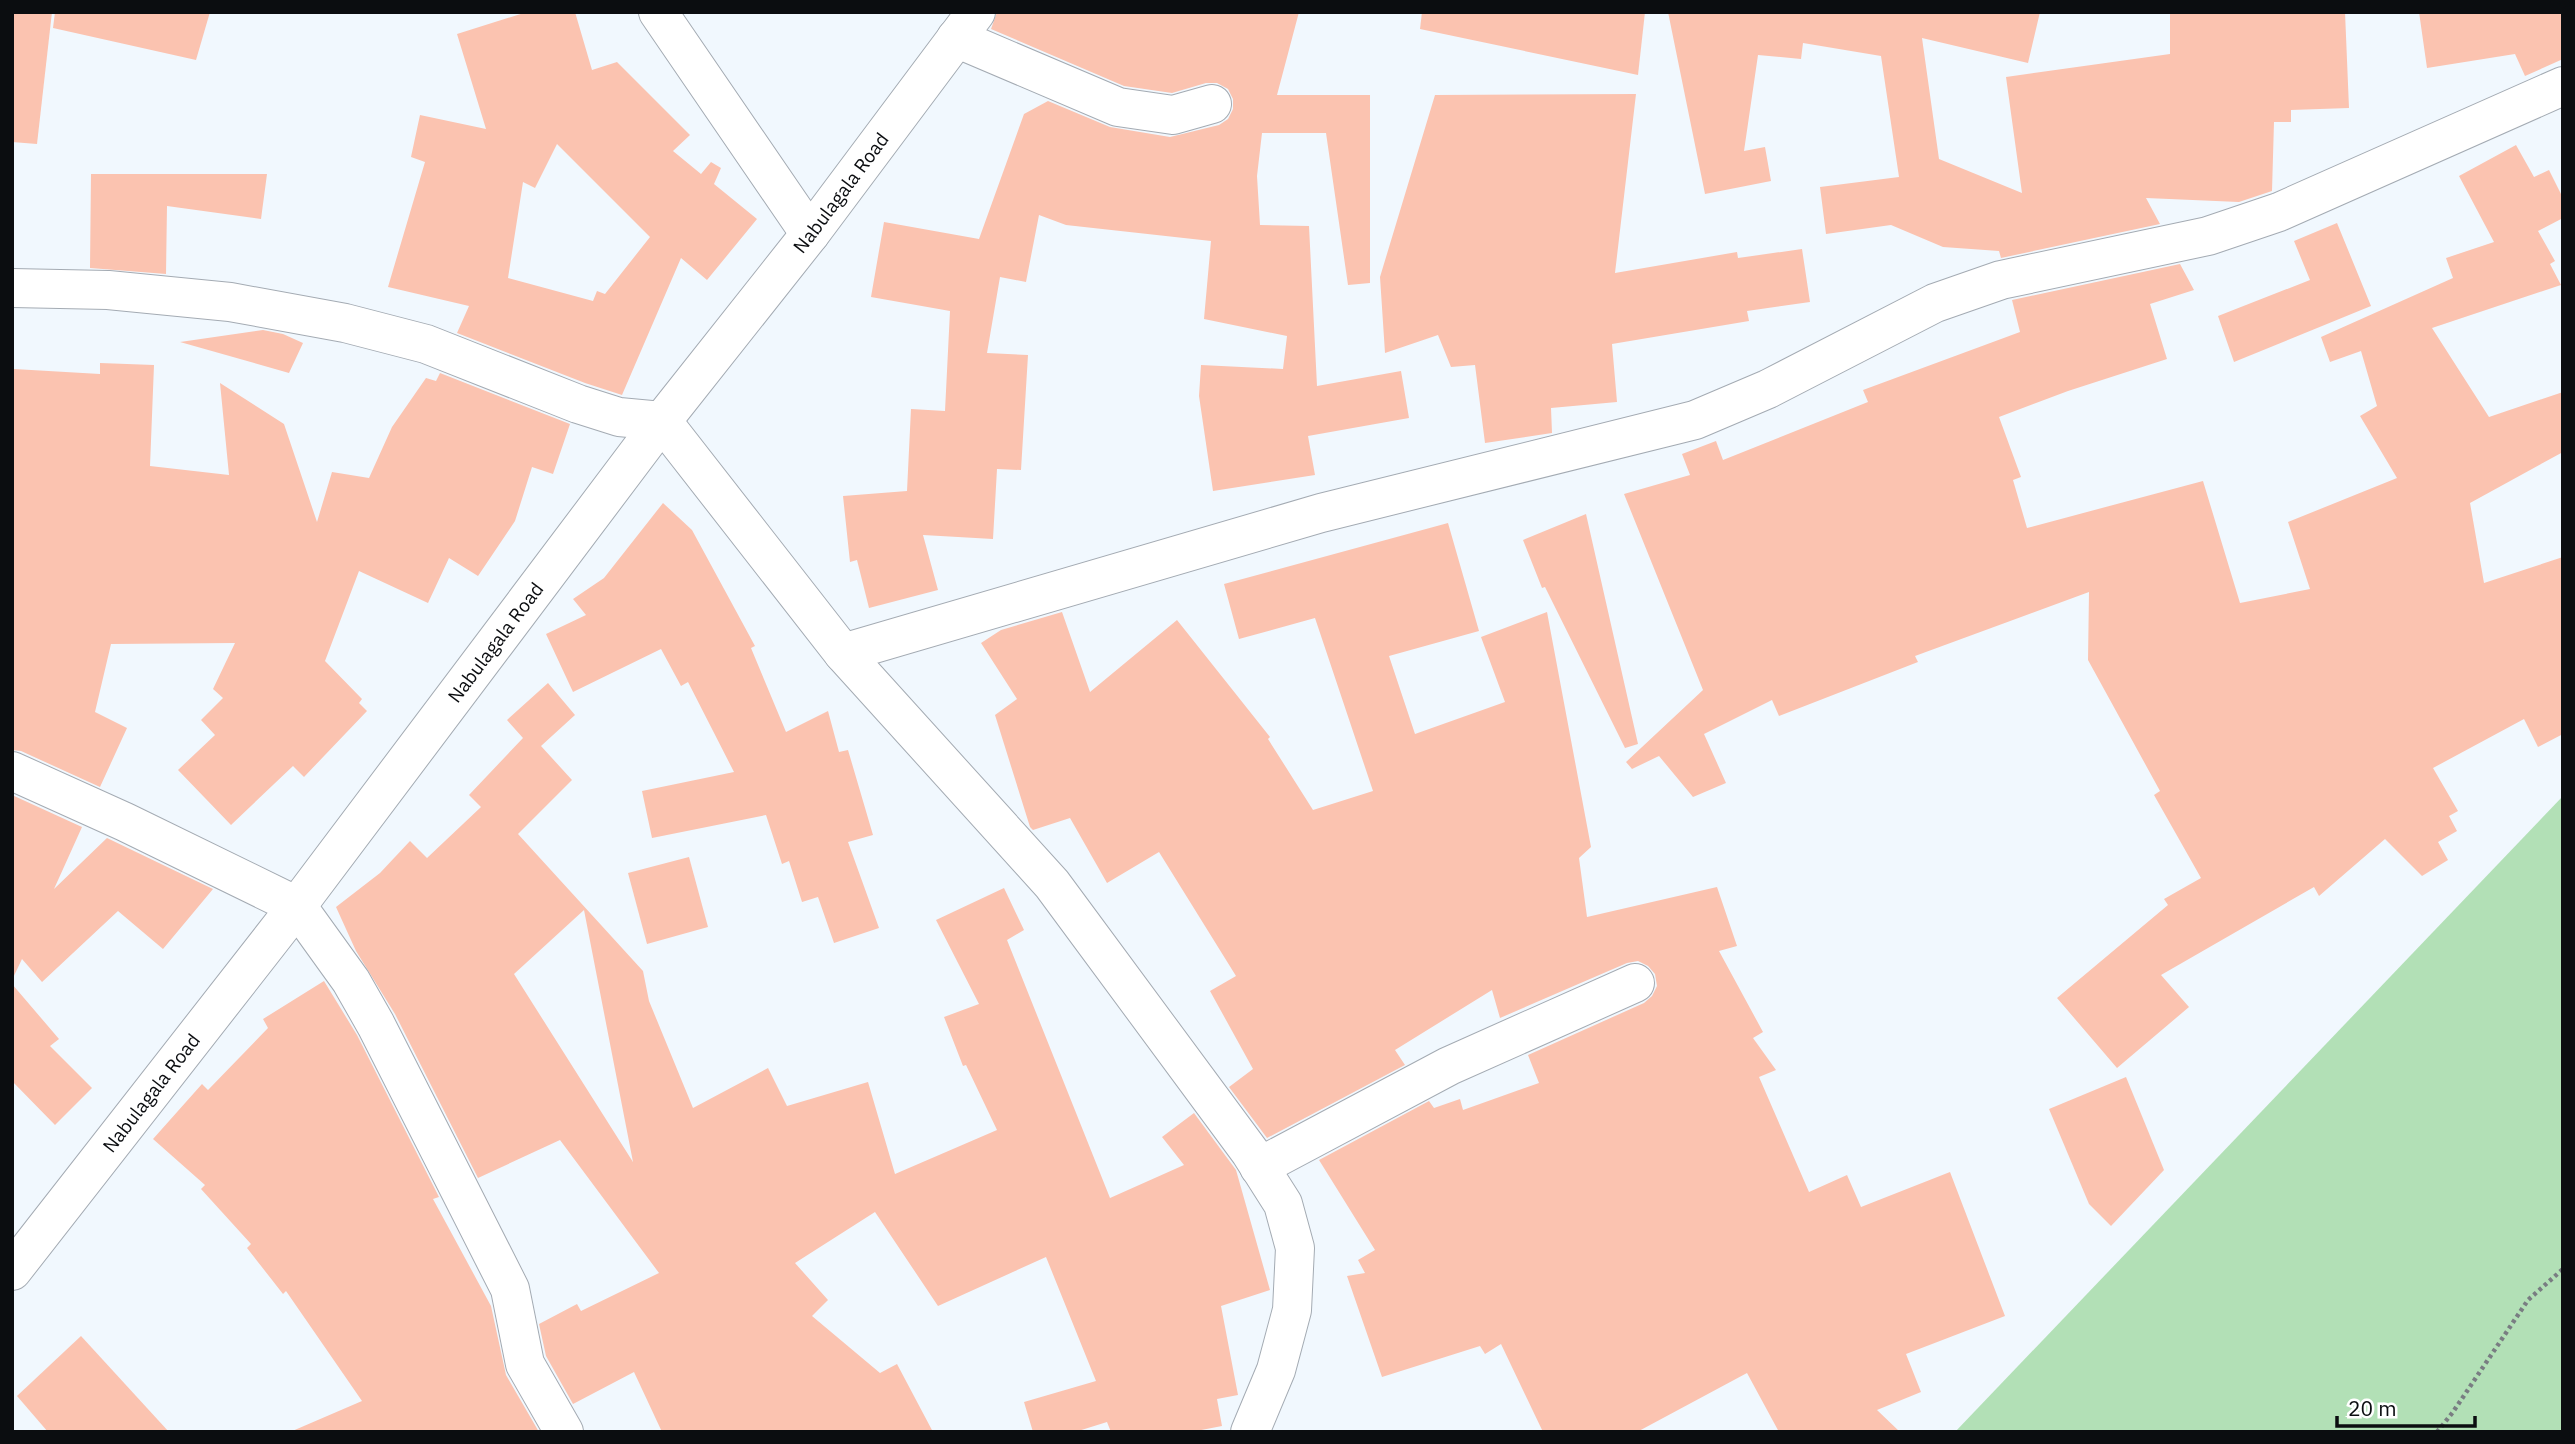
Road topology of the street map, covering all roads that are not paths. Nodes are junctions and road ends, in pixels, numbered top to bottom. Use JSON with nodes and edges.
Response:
{"nodes":[{"id":1,"x":658,"y":12,"type":"edge"},
{"id":2,"x":966,"y":25,"type":"edge"},
{"id":3,"x":2563,"y":86,"type":"edge"},
{"id":4,"x":1212,"y":104,"type":"dead end"},
{"id":5,"x":810,"y":234,"type":"junction"},
{"id":6,"x":12,"y":289,"type":"edge"},
{"id":7,"x":662,"y":421,"type":"junction"},
{"id":8,"x":843,"y":653,"type":"junction"},
{"id":9,"x":12,"y":771,"type":"edge"},
{"id":10,"x":297,"y":906,"type":"junction"},
{"id":11,"x":1635,"y":983,"type":"dead end"},
{"id":12,"x":1259,"y":1167,"type":"junction"},
{"id":13,"x":12,"y":1271,"type":"edge"},
{"id":14,"x":564,"y":1432,"type":"edge"},
{"id":15,"x":1250,"y":1432,"type":"edge"}],
"edges":[{"from":1,"to":5,"type":"street"},
{"from":2,"to":4,"type":"street"},
{"from":2,"to":5,"type":"street","name":"Nabulagala Road"},
{"from":3,"to":8,"type":"street"},
{"from":5,"to":7,"type":"street","name":"Nabulagala Road"},
{"from":6,"to":7,"type":"street"},
{"from":7,"to":8,"type":"street"},
{"from":7,"to":10,"type":"street","name":"Nabulagala Road"},
{"from":8,"to":12,"type":"street"},
{"from":9,"to":10,"type":"street"},
{"from":10,"to":13,"type":"street","name":"Nabulagala Road"},
{"from":10,"to":14,"type":"street"},
{"from":11,"to":12,"type":"street"},
{"from":12,"to":15,"type":"street"}]}
